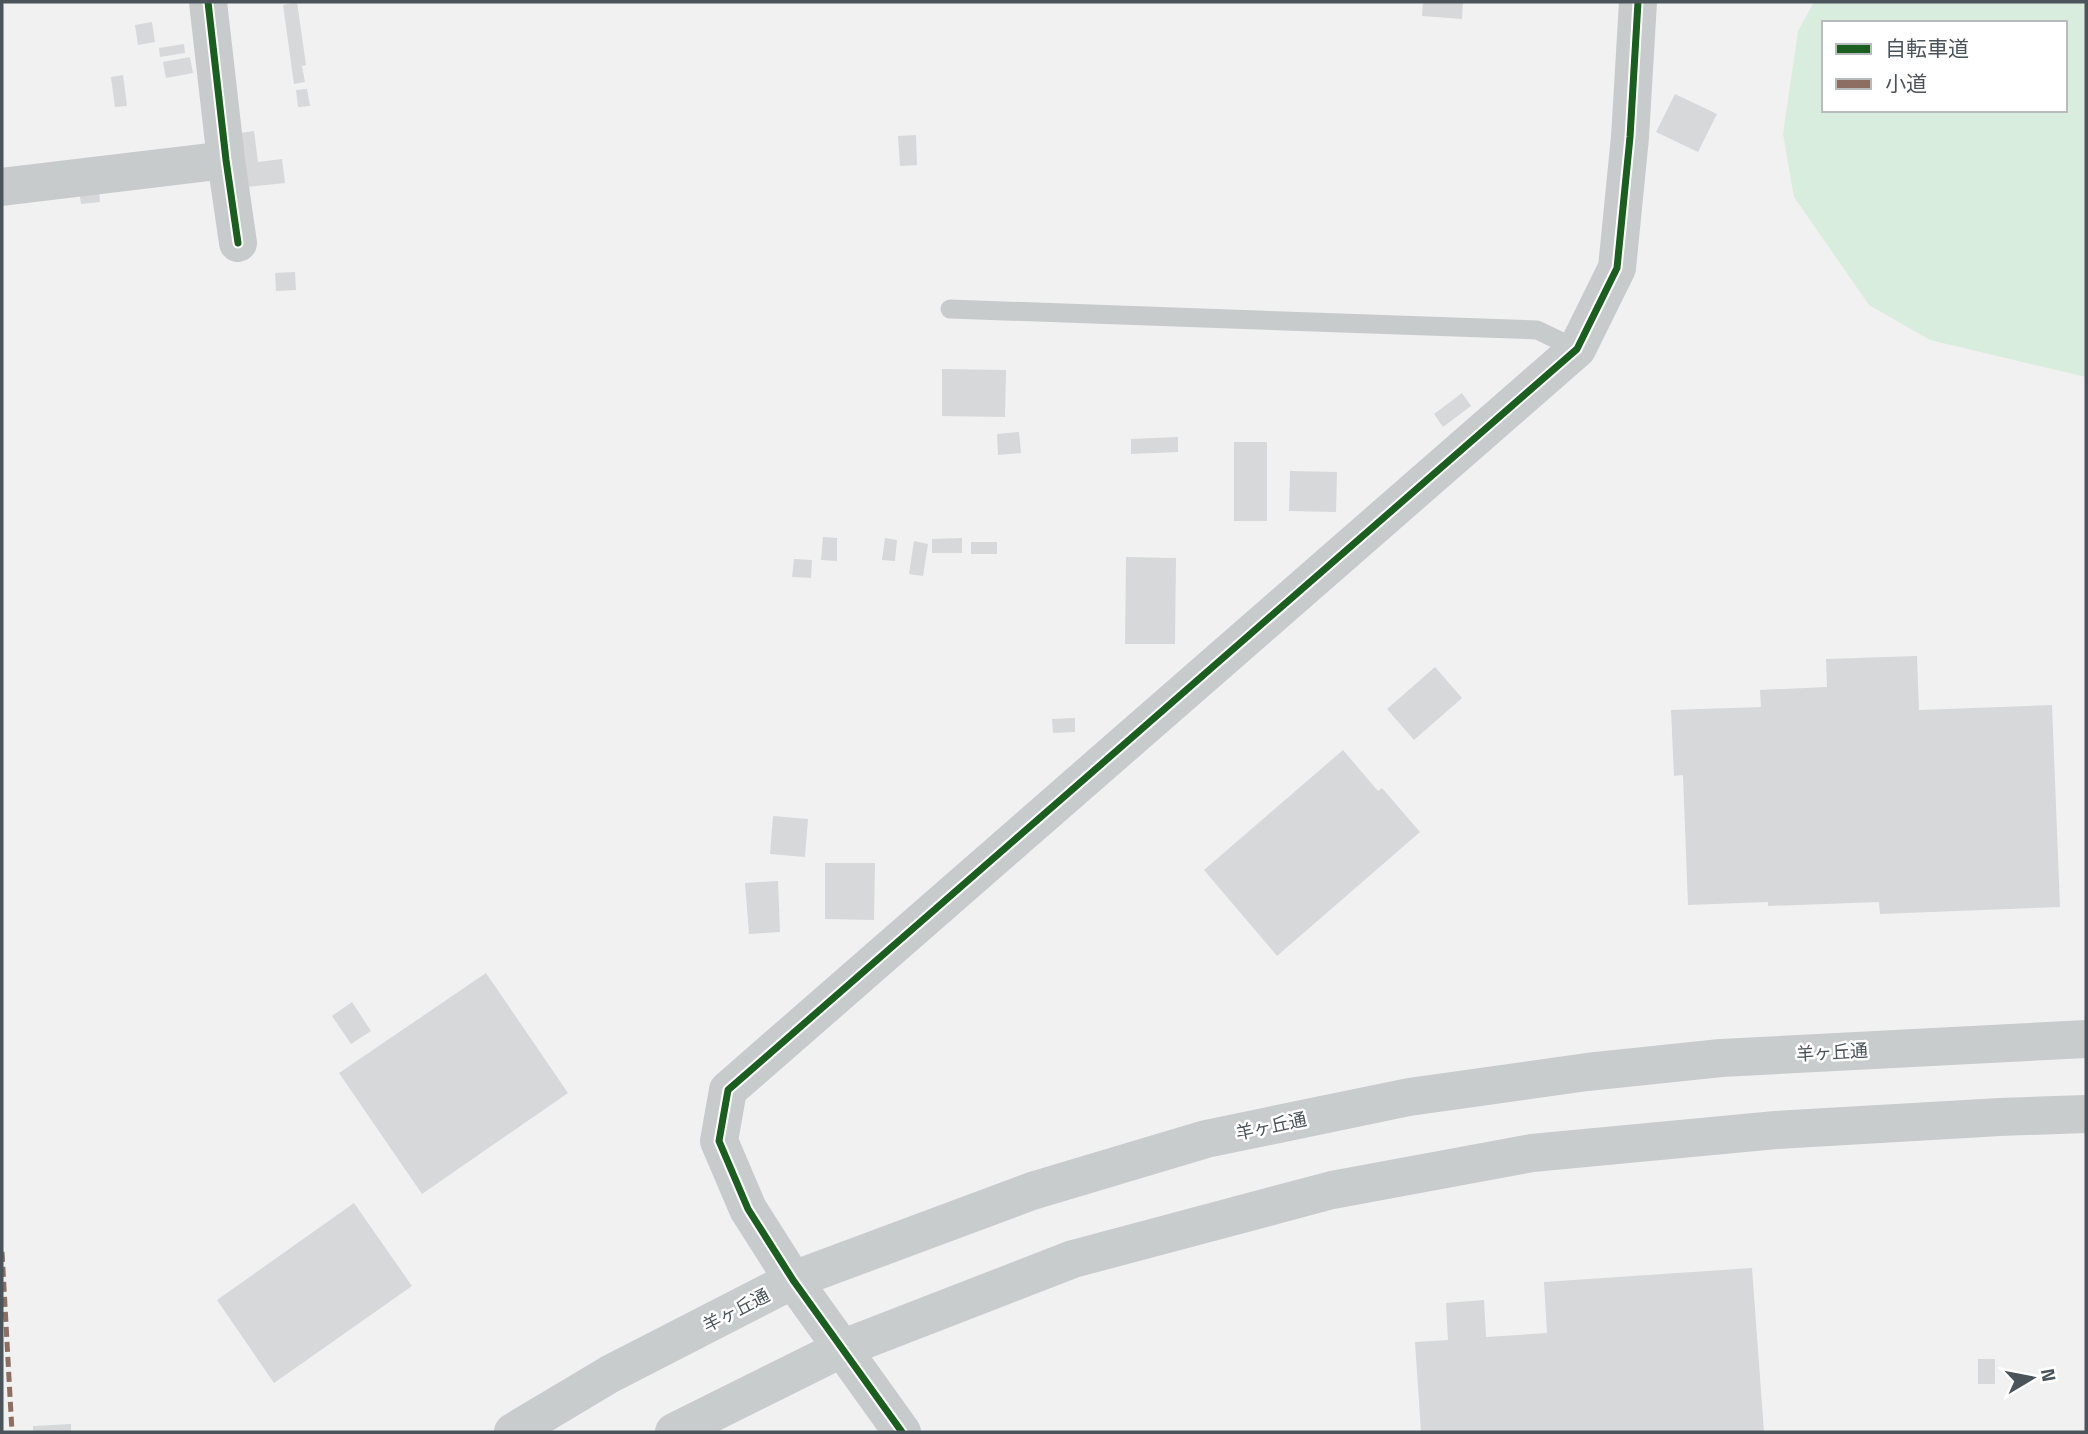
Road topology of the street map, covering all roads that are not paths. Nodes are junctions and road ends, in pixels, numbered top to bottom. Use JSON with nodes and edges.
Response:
{"nodes":[{"id":1,"x":208,"y":2,"type":"edge"},
{"id":2,"x":1638,"y":2,"type":"edge"},
{"id":3,"x":226,"y":160,"type":"junction"},
{"id":4,"x":2,"y":187,"type":"edge"},
{"id":5,"x":238,"y":243,"type":"dead end"},
{"id":6,"x":950,"y":309,"type":"dead end"},
{"id":7,"x":1577,"y":349,"type":"junction"},
{"id":8,"x":2086,"y":1039,"type":"edge"},
{"id":9,"x":2086,"y":1114,"type":"edge"},
{"id":10,"x":793,"y":1280,"type":"junction"},
{"id":11,"x":841,"y":1349,"type":"junction"},
{"id":12,"x":513,"y":1432,"type":"edge"},
{"id":13,"x":674,"y":1432,"type":"edge"},
{"id":14,"x":902,"y":1432,"type":"edge"}],
"edges":[{"from":1,"to":3,"type":"street"},
{"from":2,"to":7,"type":"street"},
{"from":3,"to":4,"type":"street"},
{"from":3,"to":5,"type":"street"},
{"from":6,"to":7,"type":"lane"},
{"from":7,"to":10,"type":"street"},
{"from":8,"to":10,"type":"main road","name":"羊ヶ丘通"},
{"from":9,"to":11,"type":"main road"},
{"from":10,"to":11,"type":"street"},
{"from":10,"to":12,"type":"main road","name":"羊ヶ丘通"},
{"from":11,"to":13,"type":"main road"},
{"from":11,"to":14,"type":"street"}]}
